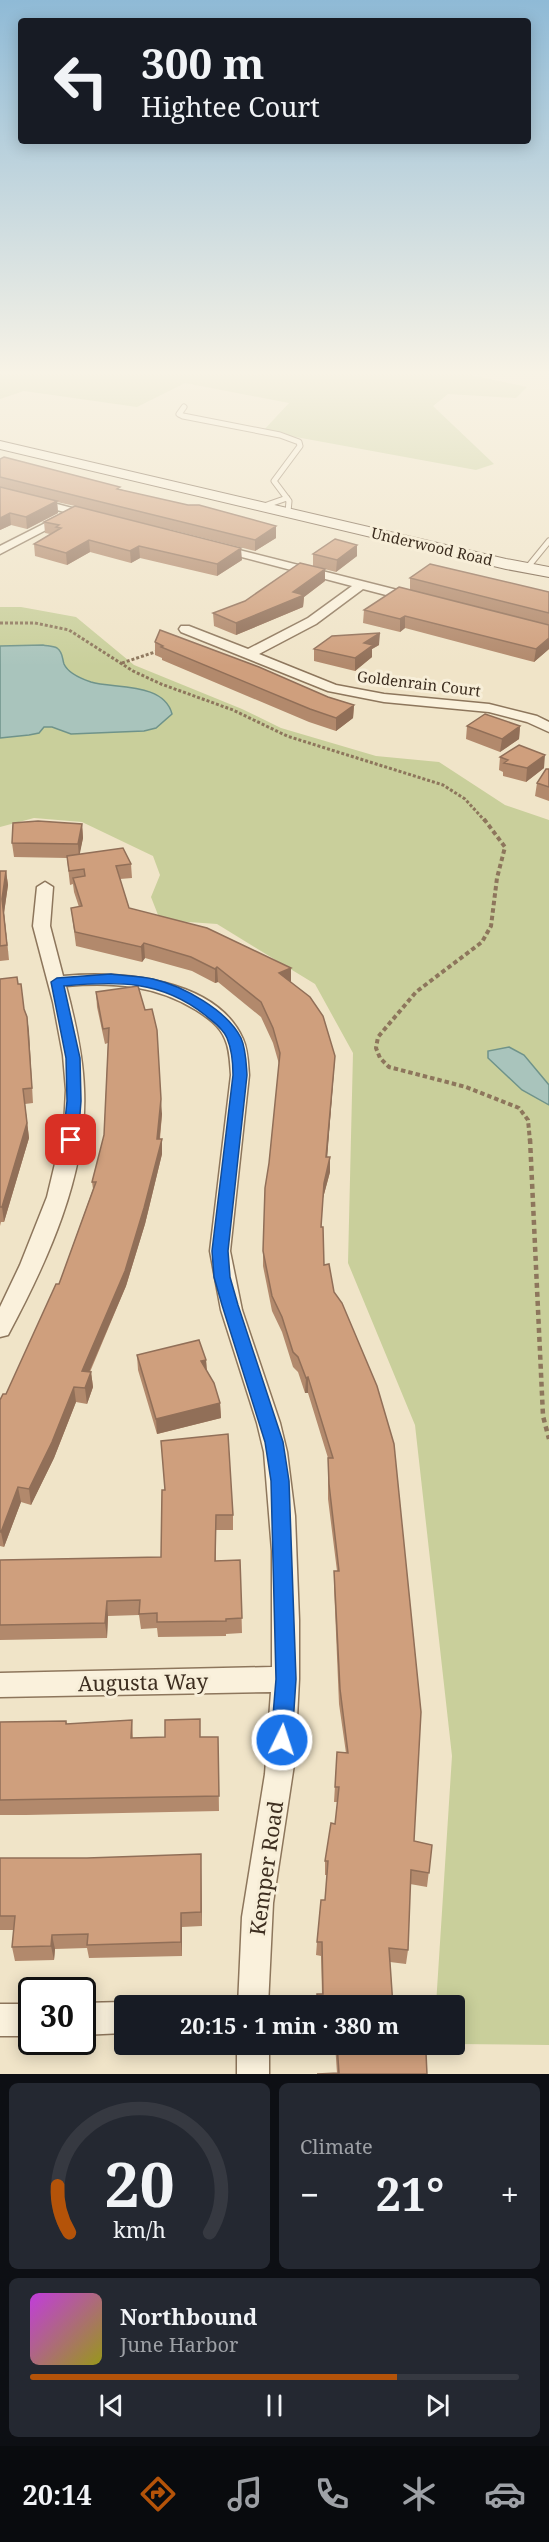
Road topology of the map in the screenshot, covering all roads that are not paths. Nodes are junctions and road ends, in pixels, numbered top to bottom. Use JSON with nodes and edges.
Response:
{"nodes":[{"id":1,"x":116,"y":472,"type":"edge"},
{"id":2,"x":279,"y":472,"type":"edge"},
{"id":3,"x":0,"y":492,"type":"edge"},
{"id":4,"x":287,"y":505,"type":"junction"},
{"id":5,"x":74,"y":511,"type":"junction"},
{"id":6,"x":109,"y":520,"type":"edge"},
{"id":7,"x":549,"y":541,"type":"edge"},
{"id":8,"x":212,"y":546,"type":"edge"},
{"id":9,"x":0,"y":551,"type":"edge"},
{"id":10,"x":527,"y":568,"type":"junction"},
{"id":11,"x":549,"y":572,"type":"edge"},
{"id":12,"x":361,"y":585,"type":"junction"},
{"id":13,"x":427,"y":601,"type":"edge"},
{"id":14,"x":185,"y":629,"type":"dead end"},
{"id":15,"x":249,"y":654,"type":"junction"},
{"id":16,"x":549,"y":728,"type":"edge"},
{"id":17,"x":45,"y":887,"type":"dead end"},
{"id":18,"x":57,"y":982,"type":"junction"},
{"id":19,"x":0,"y":1329,"type":"edge"},
{"id":20,"x":286,"y":1679,"type":"junction"},
{"id":21,"x":0,"y":1685,"type":"edge"},
{"id":22,"x":254,"y":1995,"type":"edge"},
{"id":23,"x":114,"y":2018,"type":"edge"},
{"id":24,"x":96,"y":2019,"type":"edge"},
{"id":25,"x":0,"y":2020,"type":"edge"},
{"id":26,"x":18,"y":2020,"type":"edge"},
{"id":27,"x":253,"y":2055,"type":"edge"},
{"id":28,"x":253,"y":2074,"type":"edge"}],
"edges":[{"from":1,"to":4,"type":"street","name":"Underwood Road"},
{"from":2,"to":4,"type":"lane"},
{"from":3,"to":5,"type":"street"},
{"from":4,"to":10,"type":"street","name":"Underwood Road"},
{"from":5,"to":6,"type":"street"},
{"from":5,"to":9,"type":"street"},
{"from":7,"to":10,"type":"lane"},
{"from":8,"to":12,"type":"street"},
{"from":10,"to":11,"type":"street","name":"Underwood Road"},
{"from":12,"to":13,"type":"street"},
{"from":12,"to":15,"type":"street"},
{"from":14,"to":15,"type":"street","name":"Goldenrain Court"},
{"from":15,"to":16,"type":"street","name":"Goldenrain Court"},
{"from":17,"to":18,"type":"street"},
{"from":18,"to":19,"type":"street"},
{"from":18,"to":20,"type":"street","name":"Kemper Road"},
{"from":20,"to":21,"type":"street","name":"Augusta Way"},
{"from":20,"to":22,"type":"street","name":"Kemper Road"},
{"from":23,"to":24,"type":"street"},
{"from":25,"to":26,"type":"street"},
{"from":27,"to":28,"type":"street"}]}
